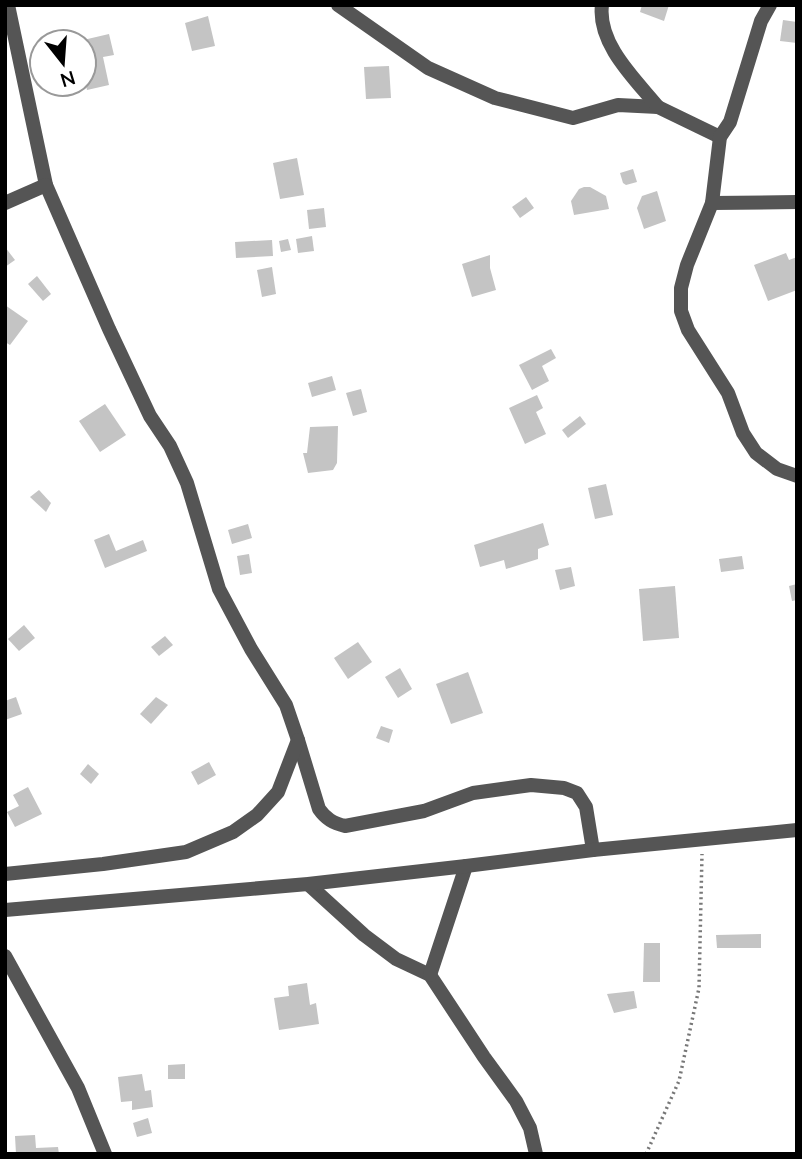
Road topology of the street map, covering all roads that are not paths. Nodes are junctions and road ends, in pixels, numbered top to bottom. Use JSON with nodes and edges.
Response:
{"nodes":[{"id":1,"x":8,"y":5,"type":"edge"},
{"id":2,"x":338,"y":5,"type":"edge"},
{"id":3,"x":602,"y":5,"type":"edge"},
{"id":4,"x":770,"y":5,"type":"edge"},
{"id":5,"x":658,"y":107,"type":"junction"},
{"id":6,"x":720,"y":137,"type":"junction"},
{"id":7,"x":46,"y":185,"type":"junction"},
{"id":8,"x":5,"y":202,"type":"edge"},
{"id":9,"x":712,"y":202,"type":"junction"},
{"id":10,"x":797,"y":202,"type":"edge"},
{"id":11,"x":797,"y":476,"type":"edge"},
{"id":12,"x":298,"y":740,"type":"junction"},
{"id":13,"x":797,"y":830,"type":"edge"},
{"id":14,"x":593,"y":850,"type":"junction"},
{"id":15,"x":466,"y":866,"type":"junction"},
{"id":16,"x":5,"y":874,"type":"edge"},
{"id":17,"x":308,"y":884,"type":"junction"},
{"id":18,"x":5,"y":910,"type":"edge"},
{"id":19,"x":5,"y":957,"type":"edge"},
{"id":20,"x":430,"y":975,"type":"junction"},
{"id":21,"x":105,"y":1154,"type":"edge"},
{"id":22,"x":536,"y":1154,"type":"edge"}],
"edges":[{"from":1,"to":7,"type":"street"},
{"from":2,"to":5,"type":"street"},
{"from":3,"to":5,"type":"street"},
{"from":4,"to":6,"type":"street"},
{"from":5,"to":6,"type":"street"},
{"from":6,"to":9,"type":"street"},
{"from":7,"to":8,"type":"street"},
{"from":7,"to":12,"type":"street"},
{"from":9,"to":10,"type":"street"},
{"from":9,"to":11,"type":"street"},
{"from":12,"to":14,"type":"street"},
{"from":12,"to":16,"type":"street"},
{"from":13,"to":14,"type":"street"},
{"from":14,"to":15,"type":"street"},
{"from":15,"to":17,"type":"street"},
{"from":15,"to":20,"type":"street"},
{"from":17,"to":18,"type":"street"},
{"from":17,"to":20,"type":"street"},
{"from":19,"to":21,"type":"street"},
{"from":20,"to":22,"type":"street"}]}
